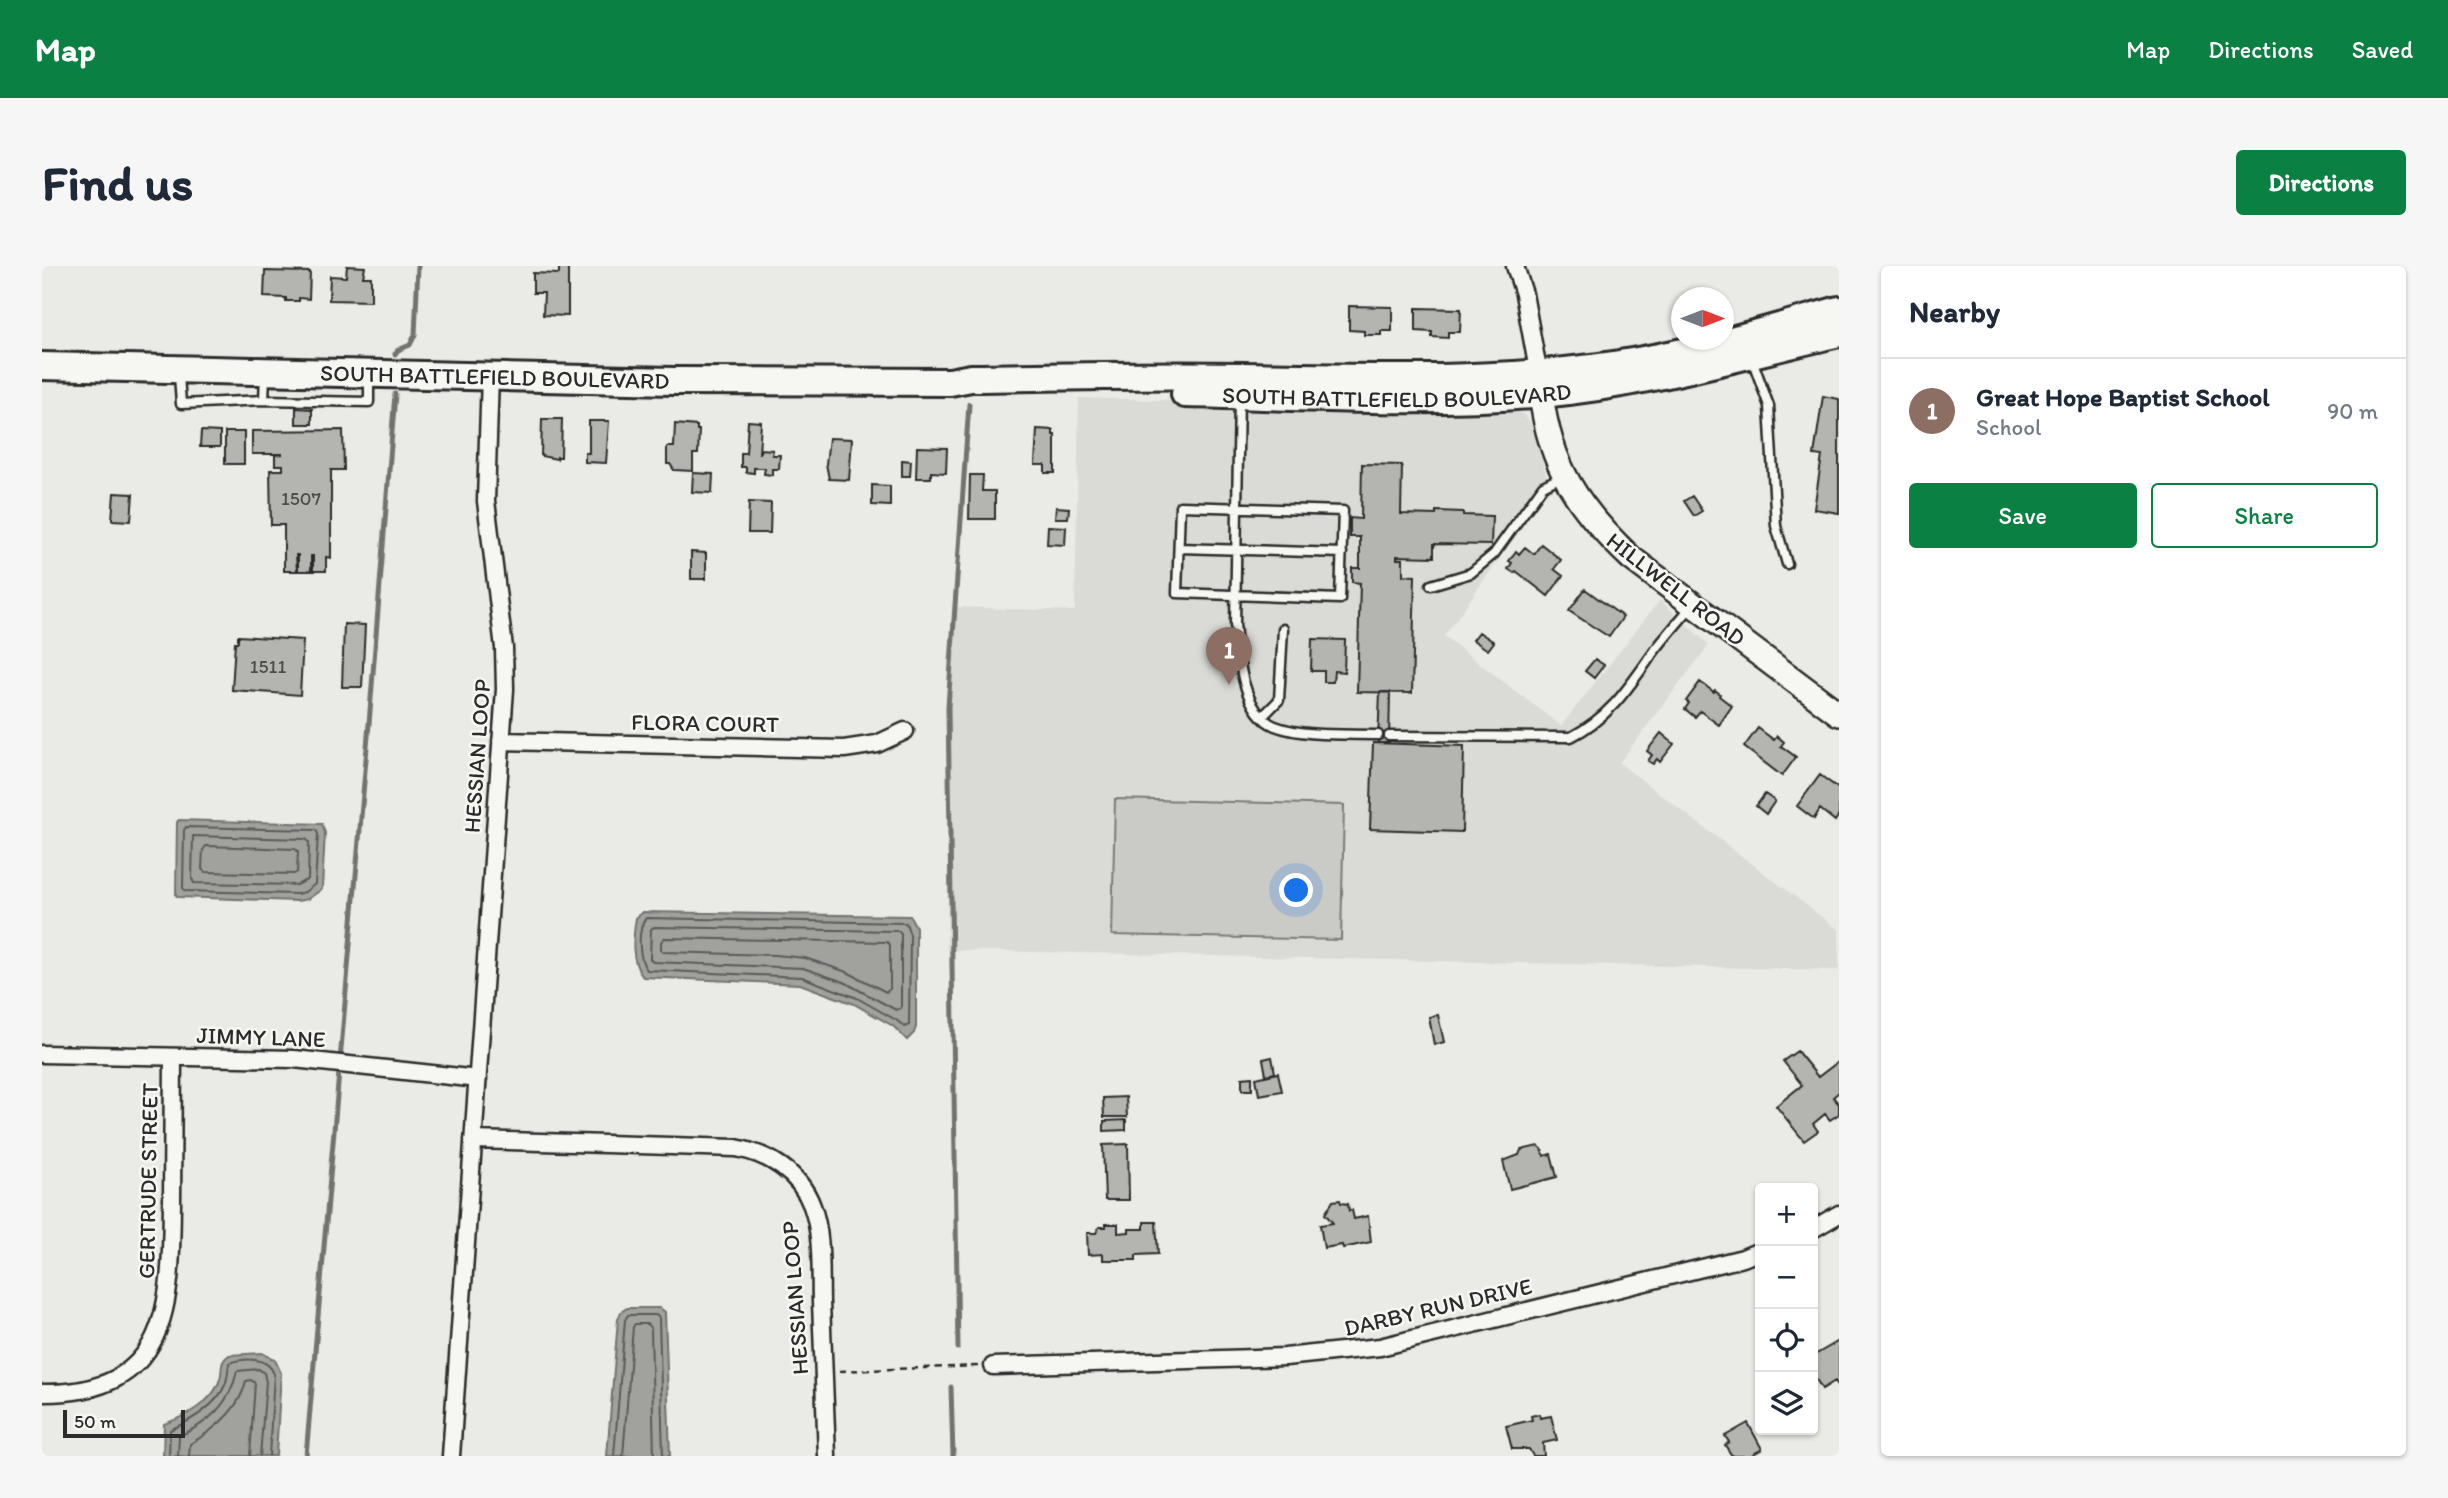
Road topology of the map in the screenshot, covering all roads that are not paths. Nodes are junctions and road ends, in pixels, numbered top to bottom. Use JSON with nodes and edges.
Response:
{"nodes":[{"id":1,"x":1516,"y":266,"type":"edge"},
{"id":2,"x":1839,"y":310,"type":"edge"},
{"id":3,"x":1839,"y":333,"type":"edge"},
{"id":4,"x":1748,"y":345,"type":"junction"},
{"id":5,"x":42,"y":366,"type":"edge"},
{"id":6,"x":178,"y":369,"type":"junction"},
{"id":7,"x":265,"y":371,"type":"junction"},
{"id":8,"x":369,"y":373,"type":"junction"},
{"id":9,"x":489,"y":375,"type":"junction"},
{"id":10,"x":1540,"y":384,"type":"junction"},
{"id":11,"x":1239,"y":385,"type":"junction"},
{"id":12,"x":264,"y":400,"type":"junction"},
{"id":13,"x":1563,"y":476,"type":"junction"},
{"id":14,"x":1237,"y":508,"type":"junction"},
{"id":15,"x":1179,"y":548,"type":"junction"},
{"id":16,"x":1237,"y":550,"type":"junction"},
{"id":17,"x":1342,"y":554,"type":"junction"},
{"id":18,"x":1787,"y":564,"type":"dead end"},
{"id":19,"x":1431,"y":585,"type":"dead end"},
{"id":20,"x":1236,"y":595,"type":"junction"},
{"id":21,"x":1692,"y":605,"type":"junction"},
{"id":22,"x":1283,"y":629,"type":"dead end"},
{"id":23,"x":1839,"y":714,"type":"edge"},
{"id":24,"x":1263,"y":716,"type":"junction"},
{"id":25,"x":905,"y":731,"type":"dead end"},
{"id":26,"x":1378,"y":735,"type":"dead end"},
{"id":27,"x":1389,"y":736,"type":"dead end"},
{"id":28,"x":501,"y":741,"type":"junction"},
{"id":29,"x":42,"y":1054,"type":"edge"},
{"id":30,"x":173,"y":1056,"type":"junction"},
{"id":31,"x":478,"y":1079,"type":"junction"},
{"id":32,"x":473,"y":1140,"type":"junction"},
{"id":33,"x":1839,"y":1214,"type":"edge"},
{"id":34,"x":1818,"y":1225,"type":"edge"},
{"id":35,"x":1755,"y":1253,"type":"edge"},
{"id":36,"x":993,"y":1366,"type":"road end"},
{"id":37,"x":42,"y":1393,"type":"edge"},
{"id":38,"x":451,"y":1456,"type":"edge"},
{"id":39,"x":827,"y":1456,"type":"edge"}],
"edges":[{"from":1,"to":10,"type":"street"},
{"from":2,"to":4,"type":"main road","name":"SOUTH BATTLEFIELD BOULEVARD"},
{"from":3,"to":4,"type":"main road","name":"SOUTH BATTLEFIELD BOULEVARD"},
{"from":4,"to":10,"type":"main road","name":"SOUTH BATTLEFIELD BOULEVARD"},
{"from":4,"to":18,"type":"lane"},
{"from":5,"to":6,"type":"main road","name":"SOUTH BATTLEFIELD BOULEVARD"},
{"from":6,"to":7,"type":"main road","name":"SOUTH BATTLEFIELD BOULEVARD"},
{"from":6,"to":12,"type":"lane"},
{"from":7,"to":8,"type":"main road","name":"SOUTH BATTLEFIELD BOULEVARD"},
{"from":7,"to":12,"type":"lane"},
{"from":8,"to":9,"type":"main road","name":"SOUTH BATTLEFIELD BOULEVARD"},
{"from":8,"to":12,"type":"lane"},
{"from":9,"to":11,"type":"main road","name":"SOUTH BATTLEFIELD BOULEVARD"},
{"from":9,"to":28,"type":"street","name":"HESSIAN LOOP"},
{"from":10,"to":11,"type":"main road","name":"SOUTH BATTLEFIELD BOULEVARD"},
{"from":10,"to":13,"type":"street","name":"HILLWELL ROAD"},
{"from":11,"to":14,"type":"lane"},
{"from":13,"to":19,"type":"lane"},
{"from":13,"to":21,"type":"street","name":"HILLWELL ROAD"},
{"from":14,"to":15,"type":"lane"},
{"from":14,"to":16,"type":"lane"},
{"from":14,"to":17,"type":"lane"},
{"from":15,"to":16,"type":"lane"},
{"from":15,"to":20,"type":"lane"},
{"from":16,"to":17,"type":"lane"},
{"from":16,"to":20,"type":"lane"},
{"from":17,"to":20,"type":"lane"},
{"from":20,"to":24,"type":"lane"},
{"from":21,"to":23,"type":"street","name":"HILLWELL ROAD"},
{"from":21,"to":27,"type":"lane"},
{"from":22,"to":24,"type":"lane"},
{"from":24,"to":26,"type":"lane"},
{"from":25,"to":28,"type":"street","name":"FLORA COURT"},
{"from":28,"to":31,"type":"street","name":"HESSIAN LOOP"},
{"from":29,"to":30,"type":"street","name":"JIMMY LANE"},
{"from":30,"to":31,"type":"street","name":"JIMMY LANE"},
{"from":30,"to":37,"type":"street","name":"GERTRUDE STREET"},
{"from":31,"to":32,"type":"street","name":"HESSIAN LOOP"},
{"from":32,"to":38,"type":"street","name":"HESSIAN LOOP"},
{"from":32,"to":39,"type":"street","name":"HESSIAN LOOP"},
{"from":33,"to":34,"type":"street"},
{"from":35,"to":36,"type":"street","name":"DARBY RUN DRIVE"}]}
